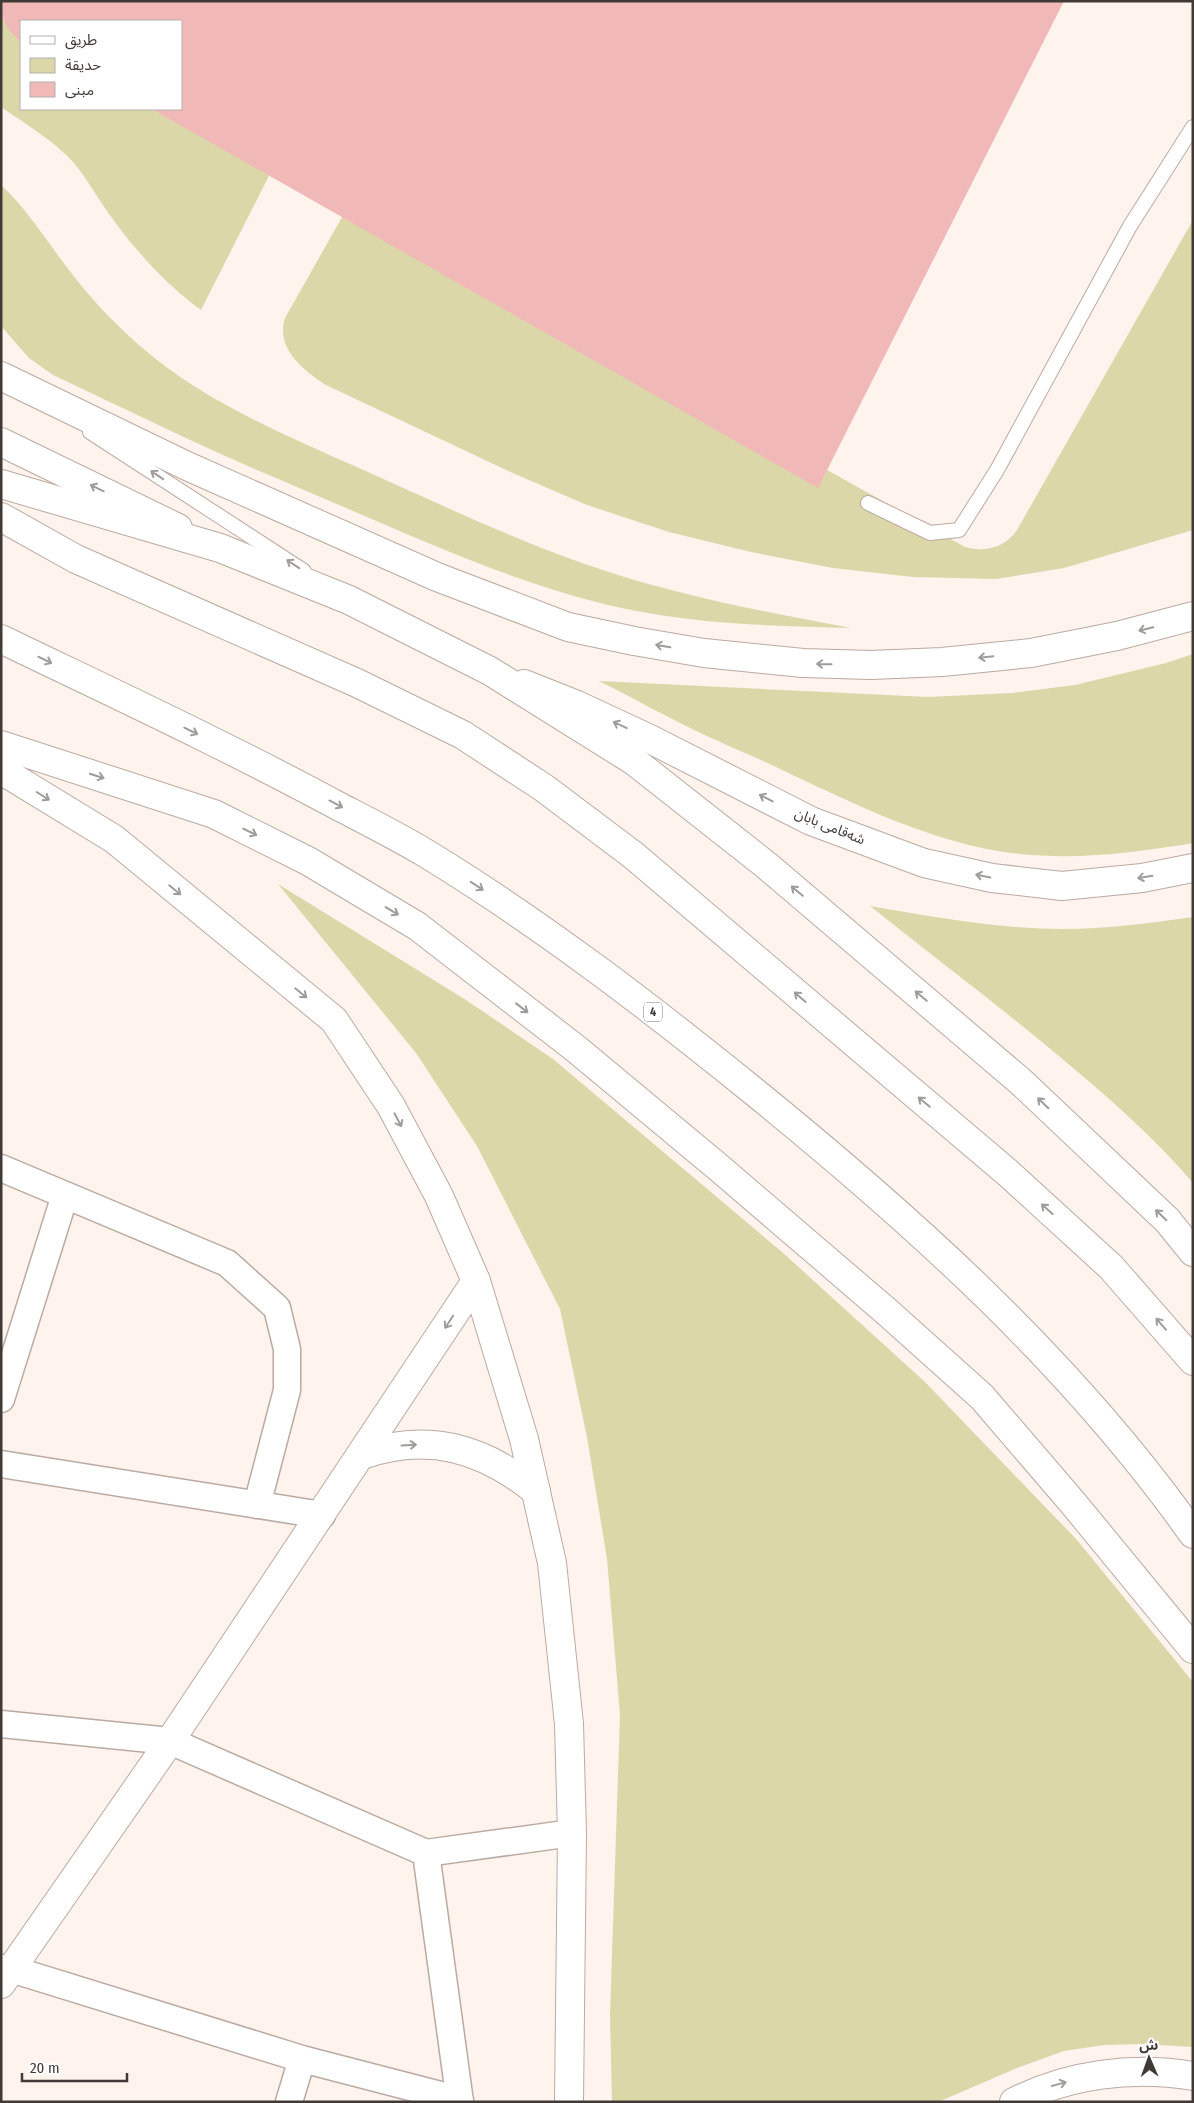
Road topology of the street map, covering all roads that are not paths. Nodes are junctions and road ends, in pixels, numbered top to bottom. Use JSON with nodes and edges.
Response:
{"nodes":[{"id":1,"x":1193,"y":127,"type":"edge"},
{"id":2,"x":5,"y":376,"type":"edge"},
{"id":3,"x":1,"y":442,"type":"edge"},
{"id":4,"x":1,"y":484,"type":"edge"},
{"id":5,"x":868,"y":503,"type":"dead end"},
{"id":6,"x":1,"y":517,"type":"edge"},
{"id":7,"x":220,"y":548,"type":"junction"},
{"id":8,"x":349,"y":600,"type":"junction"},
{"id":9,"x":1193,"y":616,"type":"edge"},
{"id":10,"x":1,"y":639,"type":"edge"},
{"id":11,"x":490,"y":671,"type":"junction"},
{"id":12,"x":1,"y":745,"type":"edge"},
{"id":13,"x":1,"y":770,"type":"edge"},
{"id":14,"x":1193,"y":868,"type":"edge"},
{"id":15,"x":1,"y":1168,"type":"edge"},
{"id":16,"x":65,"y":1195,"type":"junction"},
{"id":17,"x":1193,"y":1252,"type":"edge"},
{"id":18,"x":476,"y":1281,"type":"junction"},
{"id":19,"x":1193,"y":1361,"type":"edge"},
{"id":20,"x":1,"y":1399,"type":"edge"},
{"id":21,"x":362,"y":1455,"type":"junction"},
{"id":22,"x":1,"y":1464,"type":"edge"},
{"id":23,"x":536,"y":1491,"type":"junction"},
{"id":24,"x":257,"y":1505,"type":"junction"},
{"id":25,"x":322,"y":1515,"type":"junction"},
{"id":26,"x":1193,"y":1534,"type":"edge"},
{"id":27,"x":1193,"y":1649,"type":"edge"},
{"id":28,"x":1,"y":1724,"type":"edge"},
{"id":29,"x":170,"y":1741,"type":"junction"},
{"id":30,"x":572,"y":1833,"type":"junction"},
{"id":31,"x":426,"y":1853,"type":"junction"},
{"id":32,"x":5,"y":1974,"type":"edge"},
{"id":33,"x":302,"y":2059,"type":"junction"},
{"id":34,"x":1193,"y":2076,"type":"edge"},
{"id":35,"x":460,"y":2101,"type":"edge"},
{"id":36,"x":289,"y":2102,"type":"edge"},
{"id":37,"x":569,"y":2102,"type":"edge"},
{"id":38,"x":1014,"y":2102,"type":"edge"}],
"edges":[{"from":1,"to":5,"type":"lane"},
{"from":8,"to":2,"type":"lane","one_way":true},
{"from":9,"to":2,"type":"main road","one_way":true},
{"from":7,"to":3,"type":"main road","one_way":true},
{"from":4,"to":7,"type":"main road"},
{"from":19,"to":6,"type":"main road","one_way":true},
{"from":7,"to":8,"type":"main road"},
{"from":8,"to":11,"type":"main road"},
{"from":10,"to":26,"type":"main road","number":"4","one_way":true},
{"from":14,"to":11,"type":"main road","name":"شەقامی بابان","one_way":true},
{"from":17,"to":11,"type":"main road","one_way":true},
{"from":12,"to":27,"type":"main road","one_way":true},
{"from":13,"to":18,"type":"main road","one_way":true},
{"from":15,"to":16,"type":"street"},
{"from":16,"to":20,"type":"street"},
{"from":16,"to":24,"type":"street"},
{"from":18,"to":21,"type":"main road","one_way":true},
{"from":18,"to":23,"type":"main road"},
{"from":21,"to":23,"type":"main road","one_way":true},
{"from":21,"to":25,"type":"main road"},
{"from":22,"to":24,"type":"street"},
{"from":23,"to":30,"type":"main road"},
{"from":24,"to":25,"type":"street"},
{"from":25,"to":29,"type":"main road"},
{"from":28,"to":29,"type":"street"},
{"from":29,"to":31,"type":"street"},
{"from":29,"to":32,"type":"main road"},
{"from":30,"to":31,"type":"street"},
{"from":30,"to":37,"type":"main road"},
{"from":31,"to":35,"type":"street"},
{"from":32,"to":33,"type":"street"},
{"from":33,"to":35,"type":"street"},
{"from":33,"to":36,"type":"street"},
{"from":38,"to":34,"type":"main road","one_way":true}]}
